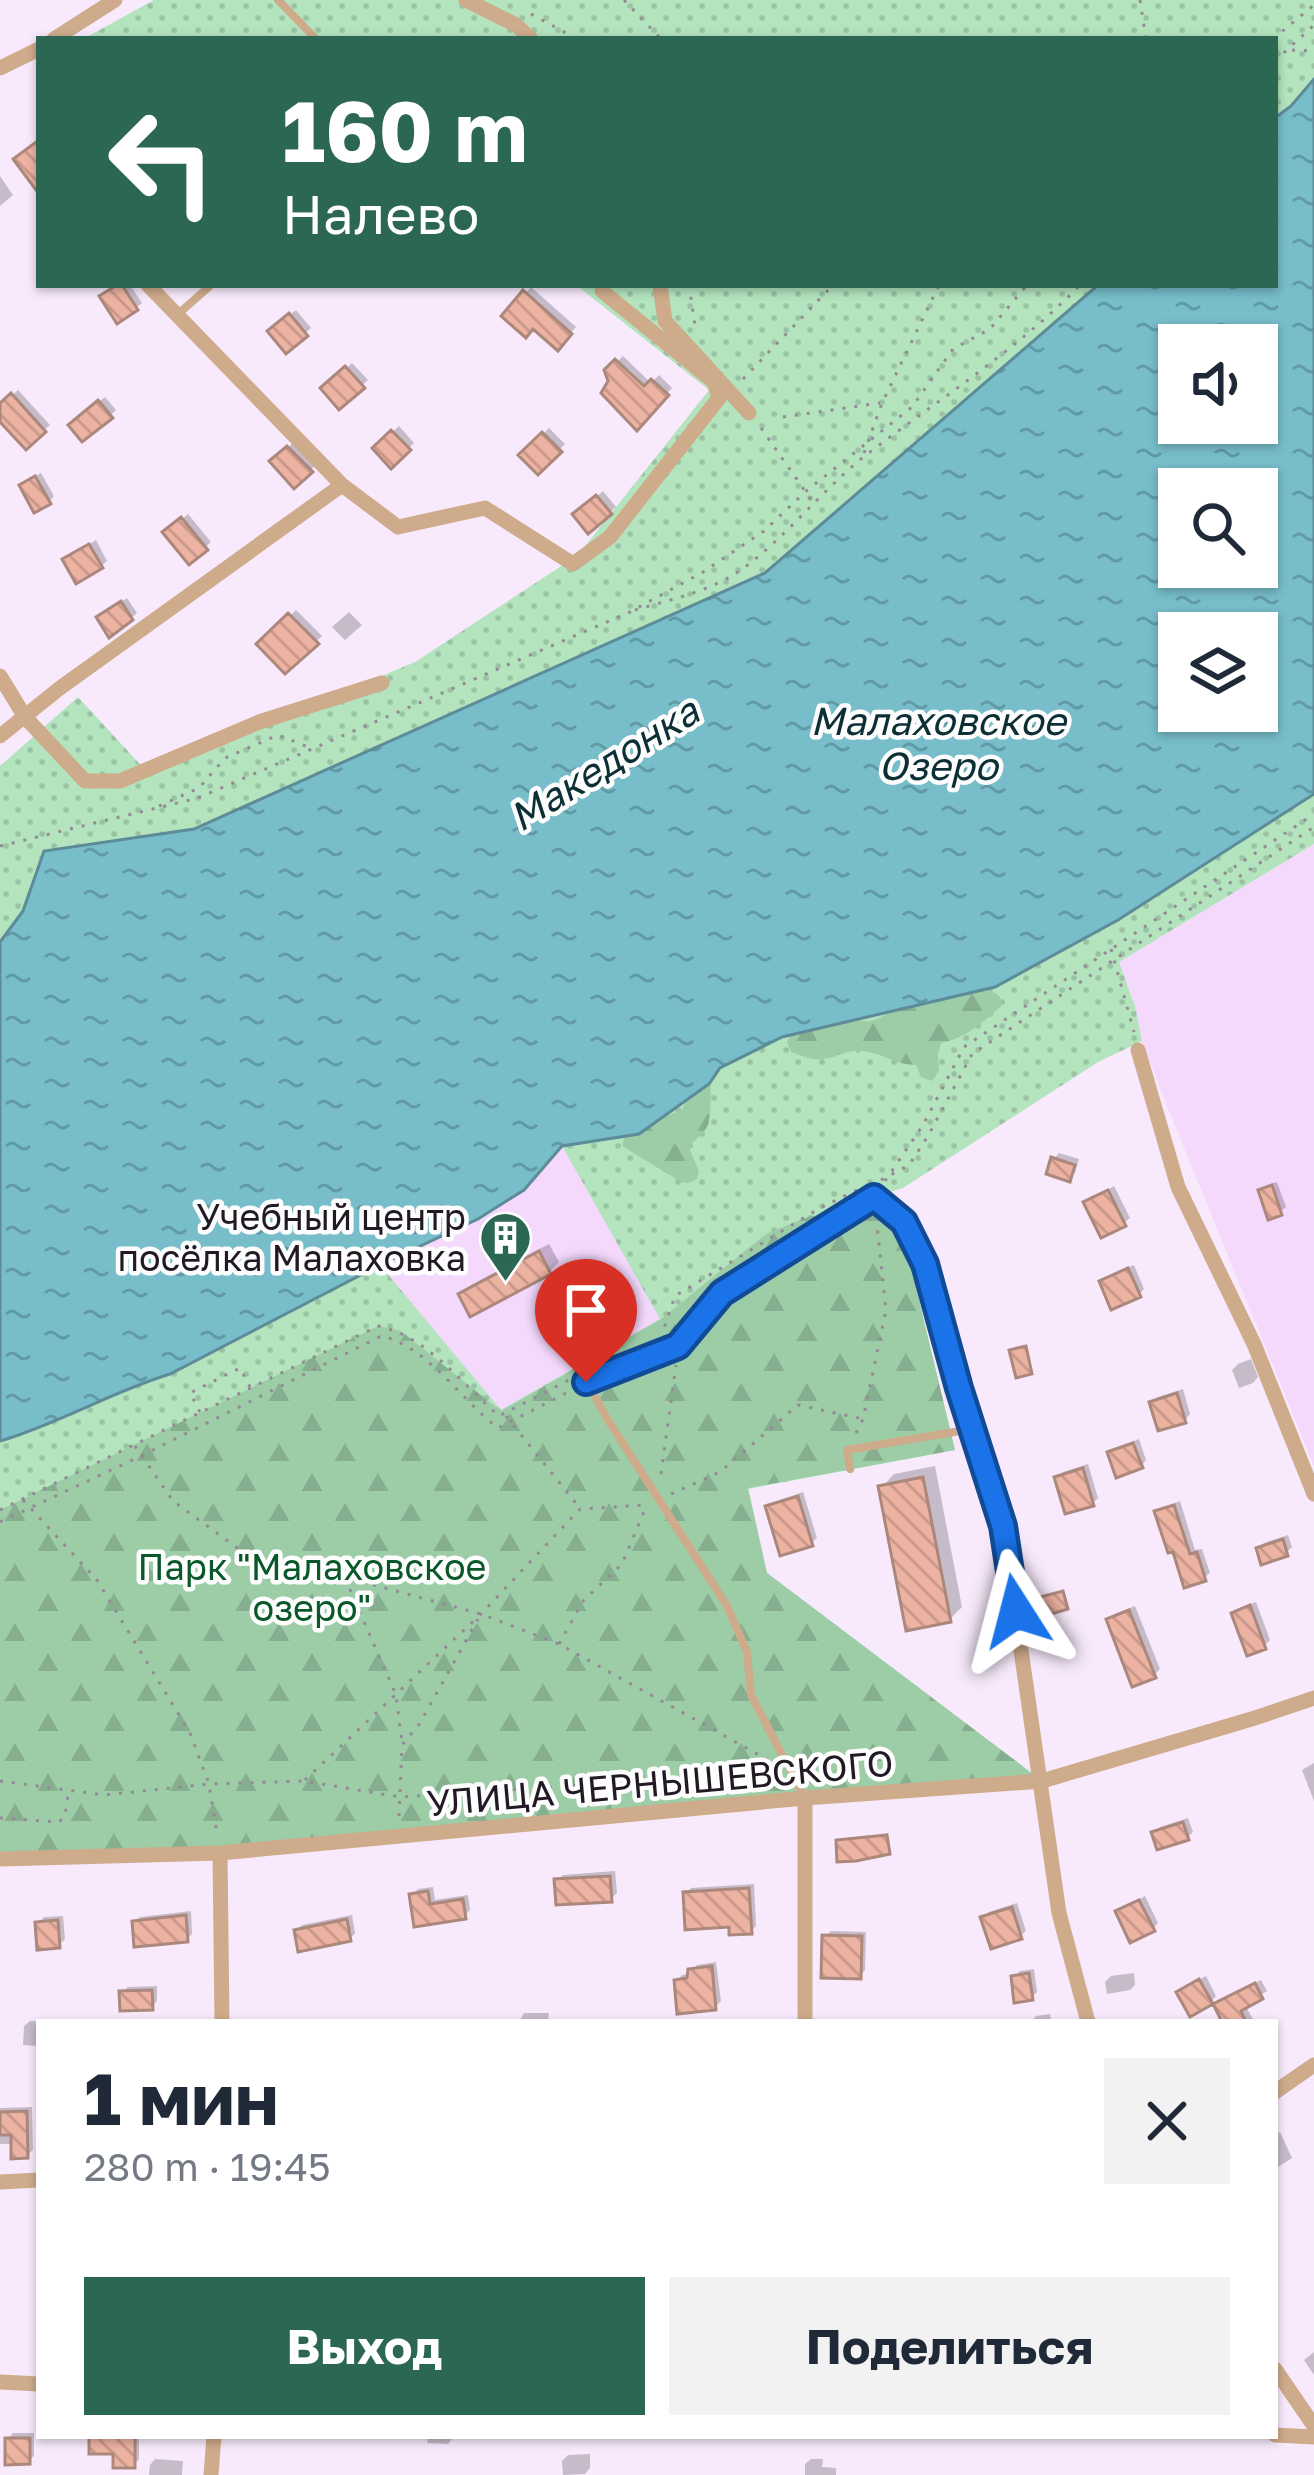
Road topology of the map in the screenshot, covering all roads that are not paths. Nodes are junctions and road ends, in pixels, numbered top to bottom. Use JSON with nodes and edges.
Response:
{"nodes":[{"id":1,"x":115,"y":0,"type":"edge"},
{"id":2,"x":278,"y":0,"type":"edge"},
{"id":3,"x":466,"y":0,"type":"edge"},
{"id":4,"x":59,"y":36,"type":"edge"},
{"id":5,"x":313,"y":36,"type":"edge"},
{"id":6,"x":528,"y":36,"type":"edge"},
{"id":7,"x":36,"y":54,"type":"edge"},
{"id":8,"x":0,"y":68,"type":"edge"},
{"id":9,"x":151,"y":288,"type":"edge"},
{"id":10,"x":207,"y":288,"type":"edge"},
{"id":11,"x":604,"y":288,"type":"edge"},
{"id":12,"x":660,"y":288,"type":"edge"},
{"id":13,"x":177,"y":314,"type":"junction"},
{"id":14,"x":749,"y":412,"type":"dead end"},
{"id":15,"x":342,"y":485,"type":"junction"},
{"id":16,"x":0,"y":676,"type":"edge"},
{"id":17,"x":382,"y":682,"type":"dead end"},
{"id":18,"x":26,"y":716,"type":"junction"},
{"id":19,"x":0,"y":736,"type":"edge"},
{"id":20,"x":1138,"y":1050,"type":"road end"},
{"id":21,"x":872,"y":1189,"type":"joint"},
{"id":22,"x":557,"y":1324,"type":"dead end"},
{"id":23,"x":584,"y":1377,"type":"junction"},
{"id":24,"x":973,"y":1429,"type":"junction"},
{"id":25,"x":850,"y":1469,"type":"dead end"},
{"id":26,"x":1314,"y":1494,"type":"edge"},
{"id":27,"x":1314,"y":1698,"type":"edge"},
{"id":28,"x":1042,"y":1781,"type":"junction"},
{"id":29,"x":805,"y":1798,"type":"junction"},
{"id":30,"x":220,"y":1853,"type":"junction"},
{"id":31,"x":0,"y":1859,"type":"edge"},
{"id":32,"x":222,"y":2019,"type":"edge"},
{"id":33,"x":805,"y":2019,"type":"edge"},
{"id":34,"x":1087,"y":2019,"type":"edge"},
{"id":35,"x":1314,"y":2065,"type":"edge"},
{"id":36,"x":1278,"y":2090,"type":"edge"},
{"id":37,"x":36,"y":2180,"type":"edge"},
{"id":38,"x":0,"y":2182,"type":"edge"},
{"id":39,"x":1278,"y":2373,"type":"edge"},
{"id":40,"x":0,"y":2383,"type":"edge"},
{"id":41,"x":36,"y":2384,"type":"edge"},
{"id":42,"x":1314,"y":2426,"type":"edge"},
{"id":43,"x":1278,"y":2435,"type":"edge"},
{"id":44,"x":1314,"y":2437,"type":"edge"},
{"id":45,"x":214,"y":2439,"type":"edge"},
{"id":46,"x":211,"y":2475,"type":"edge"}],
"edges":[{"from":1,"to":4,"type":"street"},
{"from":2,"to":5,"type":"lane"},
{"from":3,"to":6,"type":"street"},
{"from":7,"to":8,"type":"street"},
{"from":9,"to":13,"type":"street"},
{"from":10,"to":13,"type":"lane"},
{"from":11,"to":15,"type":"street"},
{"from":12,"to":14,"type":"street"},
{"from":13,"to":15,"type":"street"},
{"from":15,"to":18,"type":"street"},
{"from":16,"to":18,"type":"street"},
{"from":17,"to":18,"type":"street"},
{"from":18,"to":19,"type":"street"},
{"from":20,"to":26,"type":"street"},
{"from":21,"to":23,"type":"lane"},
{"from":21,"to":24,"type":"street"},
{"from":22,"to":23,"type":"lane"},
{"from":23,"to":29,"type":"lane"},
{"from":24,"to":25,"type":"lane"},
{"from":24,"to":28,"type":"street"},
{"from":27,"to":28,"type":"street","name":"УЛИЦА ЧЕРНЫШЕВСКОГО"},
{"from":28,"to":29,"type":"street","name":"УЛИЦА ЧЕРНЫШЕВСКОГО"},
{"from":28,"to":34,"type":"street"},
{"from":29,"to":30,"type":"street","name":"УЛИЦА ЧЕРНЫШЕВСКОГО"},
{"from":29,"to":33,"type":"street"},
{"from":30,"to":31,"type":"street","name":"УЛИЦА ЧЕРНЫШЕВСКОГО"},
{"from":30,"to":32,"type":"street"},
{"from":35,"to":36,"type":"street"},
{"from":37,"to":38,"type":"street"},
{"from":39,"to":42,"type":"street"},
{"from":40,"to":41,"type":"street"},
{"from":43,"to":44,"type":"street"},
{"from":45,"to":46,"type":"street"}]}
